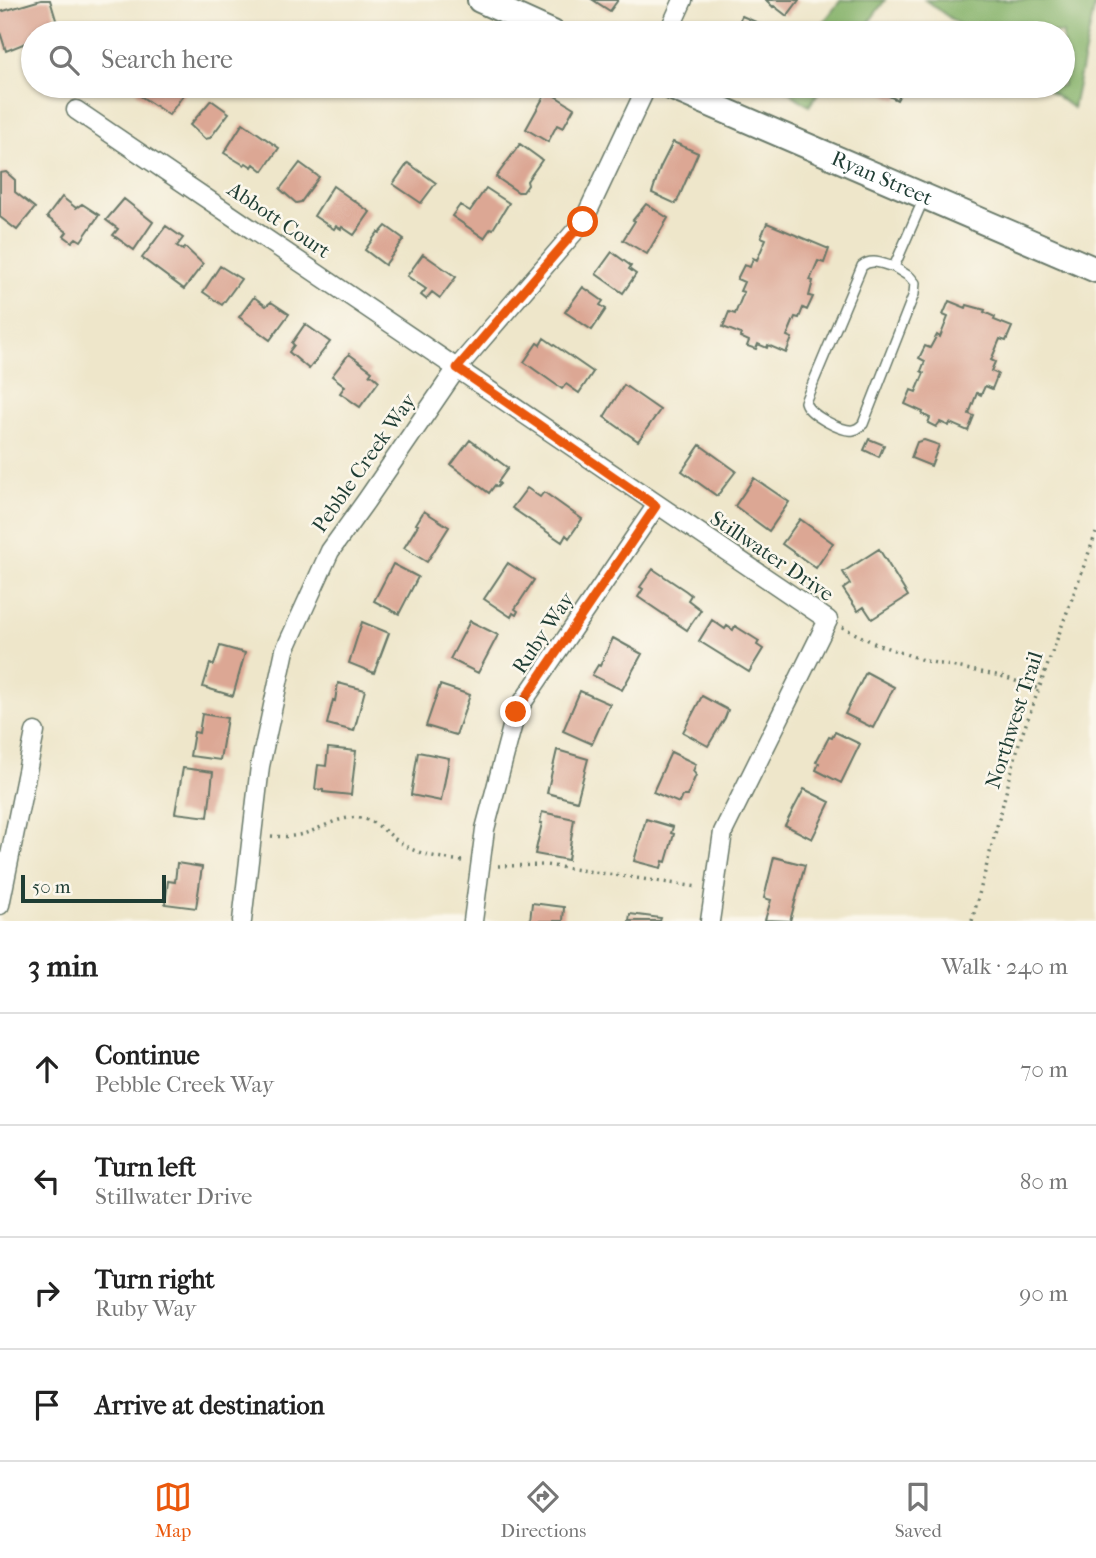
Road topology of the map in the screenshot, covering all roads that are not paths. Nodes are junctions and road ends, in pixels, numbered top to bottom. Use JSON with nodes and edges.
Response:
{"nodes":[{"id":1,"x":480,"y":0,"type":"edge"},
{"id":2,"x":682,"y":0,"type":"edge"},
{"id":3,"x":526,"y":21,"type":"edge"},
{"id":4,"x":673,"y":21,"type":"edge"},
{"id":5,"x":641,"y":98,"type":"edge"},
{"id":6,"x":696,"y":98,"type":"edge"},
{"id":7,"x":76,"y":110,"type":"dead end"},
{"id":8,"x":925,"y":196,"type":"junction"},
{"id":9,"x":894,"y":267,"type":"junction"},
{"id":10,"x":1096,"y":270,"type":"edge"},
{"id":11,"x":457,"y":368,"type":"junction"},
{"id":12,"x":656,"y":506,"type":"junction"},
{"id":13,"x":35,"y":732,"type":"dead end"},
{"id":14,"x":0,"y":905,"type":"edge"},
{"id":15,"x":242,"y":921,"type":"edge"},
{"id":16,"x":473,"y":921,"type":"edge"},
{"id":17,"x":710,"y":921,"type":"edge"}],
"edges":[{"from":1,"to":3,"type":"street"},
{"from":2,"to":4,"type":"street"},
{"from":5,"to":11,"type":"street","name":"Pebble Creek Way"},
{"from":6,"to":8,"type":"street","name":"Ryan Street"},
{"from":7,"to":11,"type":"street","name":"Abbott Court"},
{"from":8,"to":9,"type":"lane"},
{"from":8,"to":10,"type":"street","name":"Ryan Street"},
{"from":9,"to":9,"type":"lane"},
{"from":11,"to":12,"type":"street","name":"Stillwater Drive"},
{"from":11,"to":15,"type":"street","name":"Pebble Creek Way"},
{"from":12,"to":16,"type":"street","name":"Ruby Way"},
{"from":12,"to":17,"type":"street","name":"Stillwater Drive"},
{"from":13,"to":14,"type":"street"}]}
